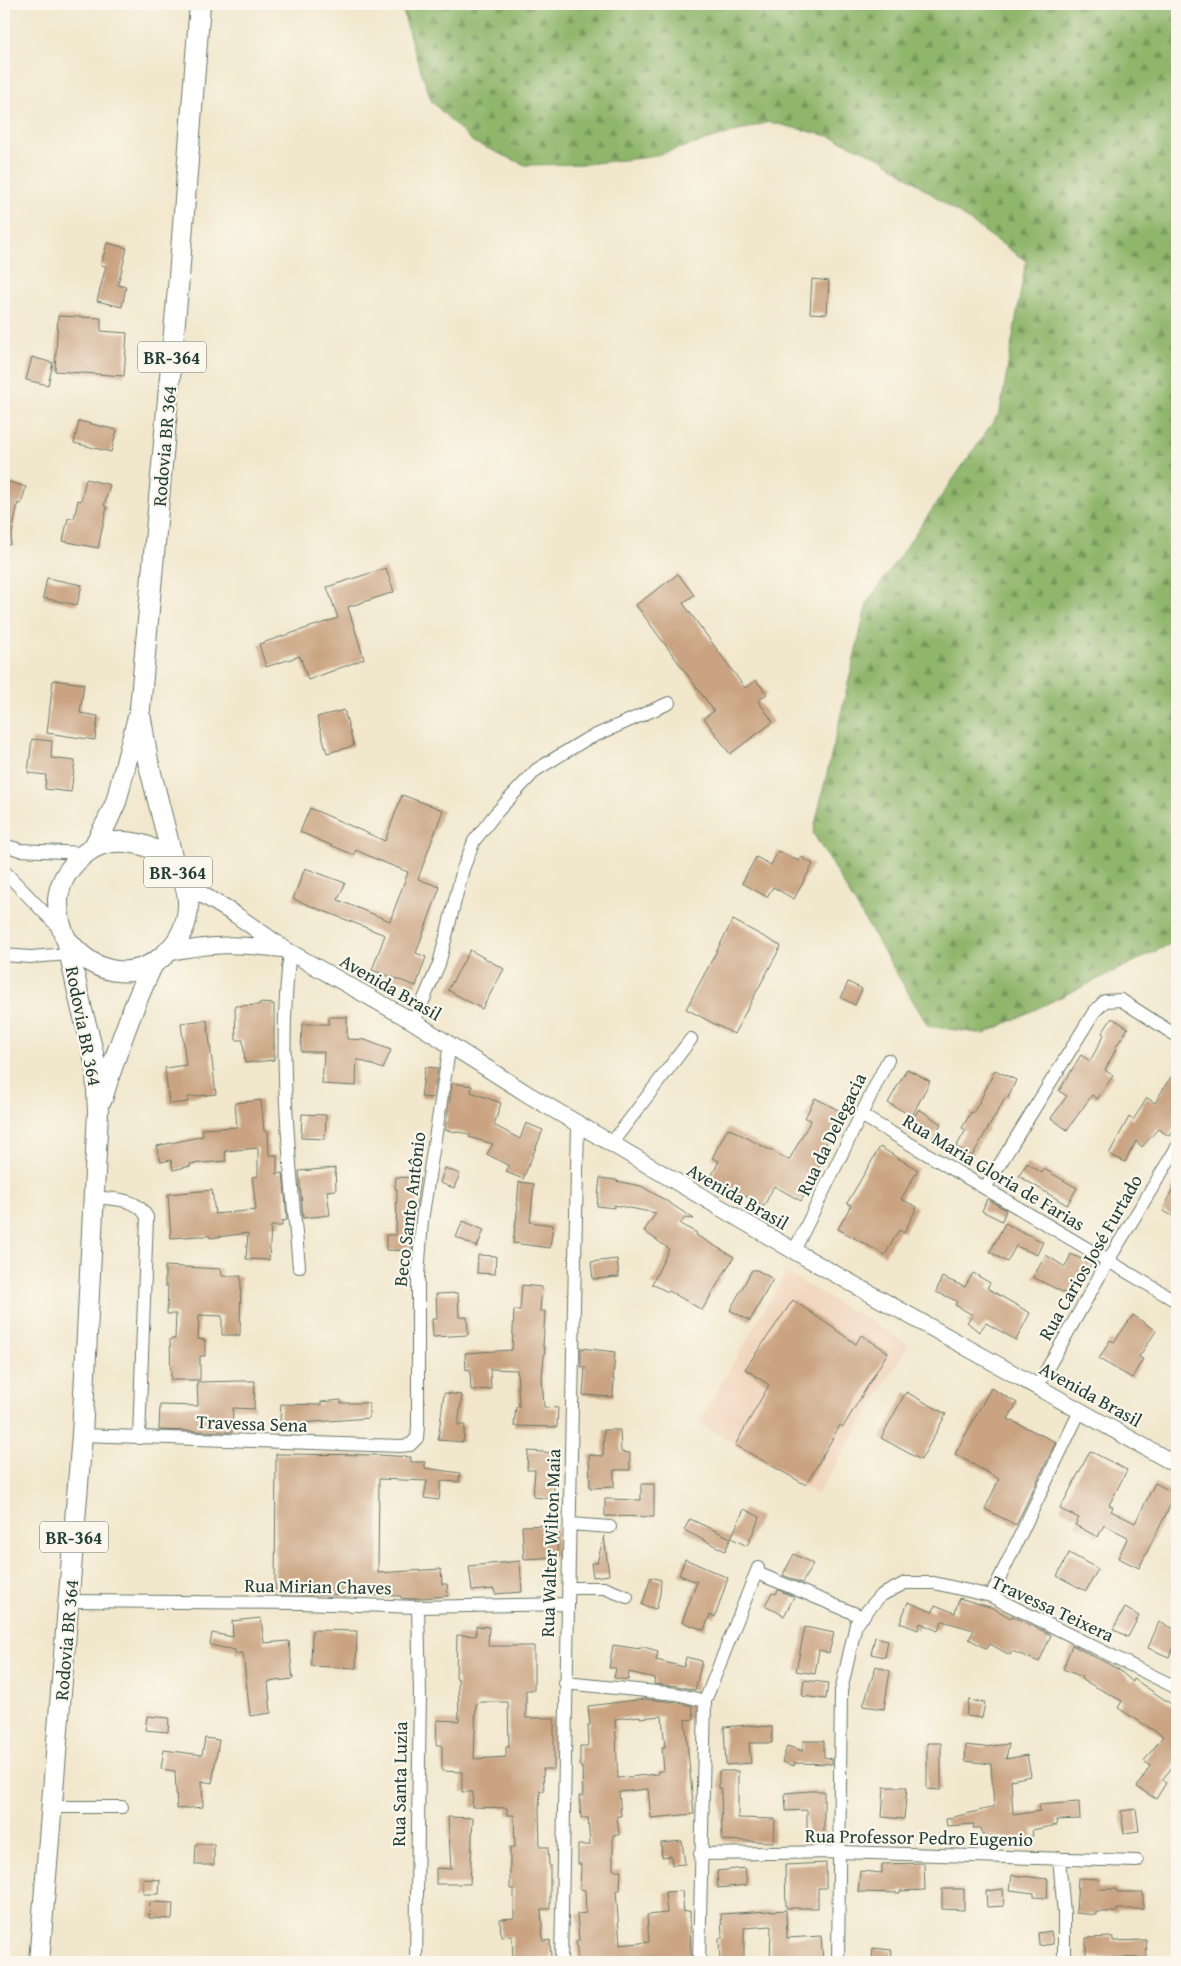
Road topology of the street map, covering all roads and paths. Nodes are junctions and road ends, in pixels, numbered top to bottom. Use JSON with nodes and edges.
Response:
{"nodes":[{"id":1,"x":200,"y":4,"type":"edge"},
{"id":2,"x":669,"y":703,"type":"dead end"},
{"id":3,"x":140,"y":709,"type":"junction"},
{"id":4,"x":4,"y":844,"type":"edge"},
{"id":5,"x":88,"y":851,"type":"junction"},
{"id":6,"x":4,"y":871,"type":"edge"},
{"id":7,"x":179,"y":875,"type":"junction"},
{"id":8,"x":67,"y":942,"type":"junction"},
{"id":9,"x":288,"y":951,"type":"junction"},
{"id":10,"x":4,"y":955,"type":"edge"},
{"id":11,"x":161,"y":958,"type":"junction"},
{"id":12,"x":414,"y":1022,"type":"junction"},
{"id":13,"x":1177,"y":1036,"type":"edge"},
{"id":14,"x":692,"y":1038,"type":"dead end"},
{"id":15,"x":450,"y":1044,"type":"junction"},
{"id":16,"x":888,"y":1060,"type":"dead end"},
{"id":17,"x":98,"y":1111,"type":"junction"},
{"id":18,"x":861,"y":1115,"type":"junction"},
{"id":19,"x":578,"y":1125,"type":"junction"},
{"id":20,"x":611,"y":1144,"type":"junction"},
{"id":21,"x":1177,"y":1147,"type":"edge"},
{"id":22,"x":986,"y":1188,"type":"junction"},
{"id":23,"x":94,"y":1197,"type":"junction"},
{"id":24,"x":794,"y":1251,"type":"junction"},
{"id":25,"x":1108,"y":1261,"type":"junction"},
{"id":26,"x":299,"y":1268,"type":"dead end"},
{"id":27,"x":1176,"y":1301,"type":"edge"},
{"id":28,"x":1037,"y":1387,"type":"junction"},
{"id":29,"x":1080,"y":1411,"type":"junction"},
{"id":30,"x":82,"y":1435,"type":"junction"},
{"id":31,"x":139,"y":1438,"type":"junction"},
{"id":32,"x":417,"y":1438,"type":"joint"},
{"id":33,"x":1177,"y":1465,"type":"edge"},
{"id":34,"x":570,"y":1524,"type":"junction"},
{"id":35,"x":610,"y":1527,"type":"dead end"},
{"id":36,"x":568,"y":1588,"type":"junction"},
{"id":37,"x":991,"y":1596,"type":"junction"},
{"id":38,"x":626,"y":1597,"type":"dead end"},
{"id":39,"x":69,"y":1601,"type":"junction"},
{"id":40,"x":567,"y":1604,"type":"junction"},
{"id":41,"x":418,"y":1607,"type":"junction"},
{"id":42,"x":863,"y":1617,"type":"junction"},
{"id":43,"x":564,"y":1683,"type":"junction"},
{"id":44,"x":1177,"y":1688,"type":"edge"},
{"id":45,"x":705,"y":1701,"type":"junction"},
{"id":46,"x":51,"y":1807,"type":"junction"},
{"id":47,"x":122,"y":1807,"type":"dead end"},
{"id":48,"x":838,"y":1852,"type":"junction"},
{"id":49,"x":700,"y":1854,"type":"junction"},
{"id":50,"x":1059,"y":1858,"type":"junction"},
{"id":51,"x":1138,"y":1861,"type":"dead end"},
{"id":52,"x":39,"y":1962,"type":"edge"},
{"id":53,"x":416,"y":1962,"type":"edge"},
{"id":54,"x":561,"y":1962,"type":"edge"},
{"id":55,"x":699,"y":1962,"type":"edge"},
{"id":56,"x":838,"y":1962,"type":"edge"},
{"id":57,"x":1064,"y":1962,"type":"edge"}],
"edges":[{"from":1,"to":3,"type":"main road","name":"Rodovia BR 364","number":"BR-364"},
{"from":2,"to":12,"type":"street"},
{"from":3,"to":5,"type":"main road","name":"Rodovia BR 364","number":"BR-364"},
{"from":3,"to":7,"type":"main road","name":"Rodovia BR 364","number":"BR-364"},
{"from":4,"to":5,"type":"street"},
{"from":5,"to":7,"type":"main road","number":"BR-364"},
{"from":5,"to":8,"type":"main road","name":"Rodovia BR 364","number":"BR-364"},
{"from":6,"to":8,"type":"street"},
{"from":7,"to":9,"type":"street","name":"Avenida Brasil"},
{"from":7,"to":11,"type":"main road","name":"Rodovia BR 364","number":"BR-364"},
{"from":8,"to":10,"type":"street"},
{"from":8,"to":11,"type":"main road","name":"Rodovia BR 364"},
{"from":8,"to":17,"type":"main road","name":"Rodovia BR 364","number":"BR-364"},
{"from":9,"to":11,"type":"street","name":"Avenida Brasil"},
{"from":9,"to":12,"type":"street","name":"Avenida Brasil"},
{"from":9,"to":26,"type":"street"},
{"from":11,"to":17,"type":"main road","name":"Rodovia BR 364","number":"BR-364"},
{"from":12,"to":15,"type":"street","name":"Avenida Brasil"},
{"from":13,"to":22,"type":"street"},
{"from":14,"to":20,"type":"street"},
{"from":15,"to":19,"type":"street","name":"Avenida Brasil"},
{"from":15,"to":32,"type":"street","name":"Beco Santo Antônio"},
{"from":16,"to":18,"type":"street","name":"Rua da Delegacia"},
{"from":17,"to":23,"type":"main road","name":"Rodovia BR 364","number":"BR-364"},
{"from":18,"to":22,"type":"street","name":"Rua Maria Gloria de Farias"},
{"from":18,"to":24,"type":"street","name":"Rua da Delegacia"},
{"from":19,"to":20,"type":"street","name":"Avenida Brasil"},
{"from":19,"to":34,"type":"street","name":"Rua Walter Wilton Maia"},
{"from":20,"to":24,"type":"street","name":"Avenida Brasil"},
{"from":21,"to":25,"type":"street","name":"Rua Carios José Furtado"},
{"from":22,"to":25,"type":"street","name":"Rua Maria Gloria de Farias"},
{"from":23,"to":30,"type":"main road","name":"Rodovia BR 364","number":"BR-364"},
{"from":23,"to":31,"type":"street"},
{"from":24,"to":28,"type":"street","name":"Avenida Brasil"},
{"from":25,"to":27,"type":"street","name":"Rua Maria Gloria de Farias"},
{"from":25,"to":28,"type":"street","name":"Rua Carios José Furtado"},
{"from":28,"to":29,"type":"street","name":"Avenida Brasil"},
{"from":29,"to":33,"type":"street","name":"Avenida Brasil"},
{"from":29,"to":37,"type":"street"},
{"from":30,"to":31,"type":"street","name":"Travessa Sena"},
{"from":30,"to":39,"type":"main road","name":"Rodovia BR 364","number":"BR-364"},
{"from":31,"to":32,"type":"street","name":"Travessa Sena"},
{"from":34,"to":35,"type":"street"},
{"from":34,"to":36,"type":"street","name":"Rua Walter Wilton Maia"},
{"from":36,"to":38,"type":"street"},
{"from":36,"to":40,"type":"street","name":"Rua Walter Wilton Maia"},
{"from":37,"to":42,"type":"street","name":"Travessa Teixera"},
{"from":37,"to":44,"type":"street","name":"Travessa Teixera"},
{"from":39,"to":41,"type":"street","name":"Rua Mirian Chaves"},
{"from":39,"to":46,"type":"main road","name":"Rodovia BR 364","number":"BR-364"},
{"from":40,"to":41,"type":"street","name":"Rua Mirian Chaves"},
{"from":40,"to":43,"type":"street","name":"Rua Walter Wilton Maia"},
{"from":41,"to":53,"type":"street","name":"Rua Santa Luzia"},
{"from":42,"to":45,"type":"street"},
{"from":42,"to":48,"type":"street"},
{"from":43,"to":45,"type":"street"},
{"from":43,"to":54,"type":"street","name":"Rua Walter Wilton Maia"},
{"from":45,"to":49,"type":"street"},
{"from":46,"to":47,"type":"street"},
{"from":46,"to":52,"type":"main road","name":"Rodovia BR 364","number":"BR-364"},
{"from":48,"to":49,"type":"street","name":"Rua Professor Pedro Eugenio"},
{"from":48,"to":50,"type":"street","name":"Rua Professor Pedro Eugenio"},
{"from":48,"to":56,"type":"street"},
{"from":49,"to":55,"type":"street"},
{"from":50,"to":51,"type":"street","name":"Rua Professor Pedro Eugenio"},
{"from":50,"to":57,"type":"street"}]}
